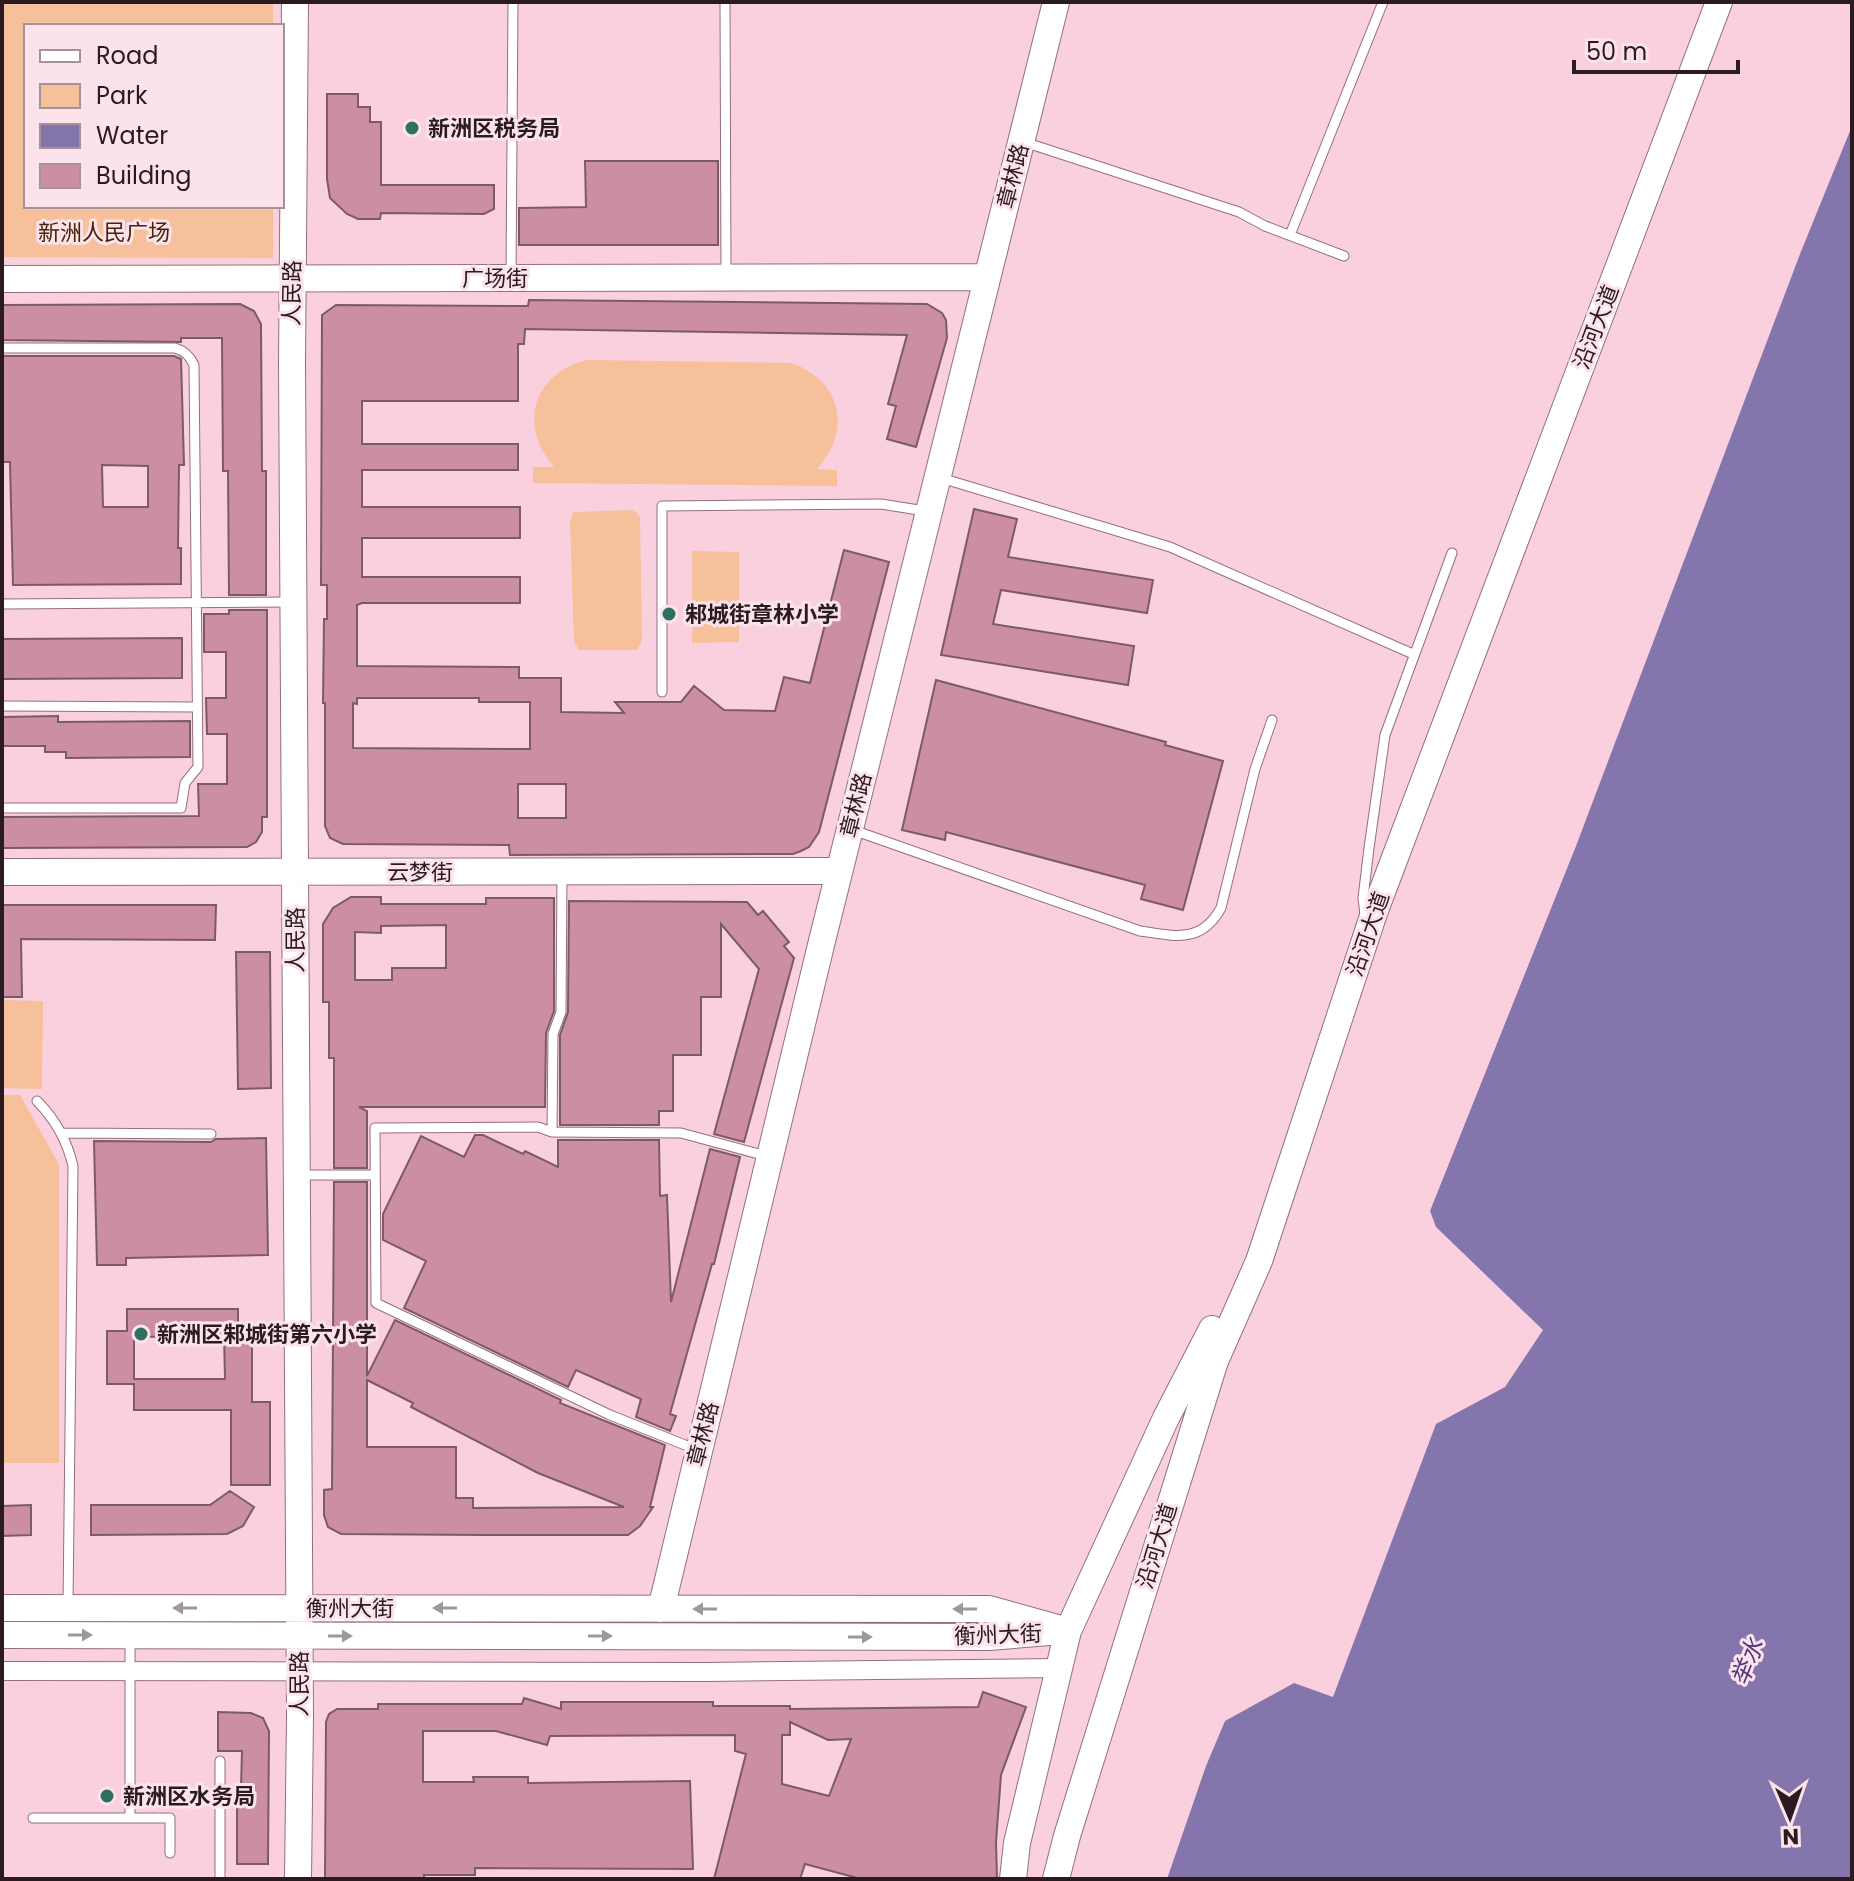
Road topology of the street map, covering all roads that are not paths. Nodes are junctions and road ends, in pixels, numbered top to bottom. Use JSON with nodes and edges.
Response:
{"nodes":[{"id":1,"x":295,"y":2,"type":"edge"},
{"id":2,"x":513,"y":2,"type":"edge"},
{"id":3,"x":725,"y":2,"type":"edge"},
{"id":4,"x":1056,"y":2,"type":"edge"},
{"id":5,"x":1383,"y":2,"type":"edge"},
{"id":6,"x":1719,"y":2,"type":"edge"},
{"id":7,"x":1021,"y":141,"type":"junction"},
{"id":8,"x":1290,"y":235,"type":"junction"},
{"id":9,"x":1344,"y":256,"type":"dead end"},
{"id":10,"x":987,"y":277,"type":"junction"},
{"id":11,"x":511,"y":278,"type":"junction"},
{"id":12,"x":726,"y":278,"type":"junction"},
{"id":13,"x":2,"y":279,"type":"edge"},
{"id":14,"x":293,"y":279,"type":"junction"},
{"id":15,"x":2,"y":348,"type":"edge"},
{"id":16,"x":937,"y":477,"type":"junction"},
{"id":17,"x":929,"y":512,"type":"junction"},
{"id":18,"x":1452,"y":553,"type":"dead end"},
{"id":19,"x":293,"y":602,"type":"junction"},
{"id":20,"x":196,"y":603,"type":"junction"},
{"id":21,"x":2,"y":604,"type":"edge"},
{"id":22,"x":1413,"y":654,"type":"junction"},
{"id":23,"x":662,"y":692,"type":"dead end"},
{"id":24,"x":2,"y":706,"type":"edge"},
{"id":25,"x":197,"y":707,"type":"junction"},
{"id":26,"x":1272,"y":720,"type":"dead end"},
{"id":27,"x":2,"y":808,"type":"edge"},
{"id":28,"x":850,"y":829,"type":"junction"},
{"id":29,"x":839,"y":871,"type":"junction"},
{"id":30,"x":2,"y":872,"type":"edge"},
{"id":31,"x":295,"y":872,"type":"junction"},
{"id":32,"x":562,"y":872,"type":"junction"},
{"id":33,"x":1367,"y":934,"type":"junction"},
{"id":34,"x":37,"y":1101,"type":"dead end"},
{"id":35,"x":552,"y":1132,"type":"junction"},
{"id":36,"x":62,"y":1133,"type":"junction"},
{"id":37,"x":211,"y":1134,"type":"dead end"},
{"id":38,"x":769,"y":1157,"type":"junction"},
{"id":39,"x":296,"y":1175,"type":"junction"},
{"id":40,"x":375,"y":1175,"type":"junction"},
{"id":41,"x":1243,"y":1297,"type":"junction"},
{"id":42,"x":699,"y":1451,"type":"junction"},
{"id":43,"x":2,"y":1608,"type":"edge"},
{"id":44,"x":68,"y":1608,"type":"junction"},
{"id":45,"x":299,"y":1608,"type":"junction"},
{"id":46,"x":661,"y":1609,"type":"junction"},
{"id":47,"x":1068,"y":1631,"type":"junction"},
{"id":48,"x":2,"y":1635,"type":"edge"},
{"id":49,"x":130,"y":1635,"type":"junction"},
{"id":50,"x":299,"y":1636,"type":"junction"},
{"id":51,"x":1058,"y":1668,"type":"junction"},
{"id":52,"x":2,"y":1671,"type":"edge"},
{"id":53,"x":130,"y":1671,"type":"junction"},
{"id":54,"x":299,"y":1671,"type":"junction"},
{"id":55,"x":220,"y":1761,"type":"dead end"},
{"id":56,"x":33,"y":1818,"type":"dead end"},
{"id":57,"x":130,"y":1818,"type":"junction"},
{"id":58,"x":170,"y":1853,"type":"dead end"},
{"id":59,"x":220,"y":1879,"type":"edge"},
{"id":60,"x":298,"y":1879,"type":"edge"},
{"id":61,"x":1013,"y":1879,"type":"edge"},
{"id":62,"x":1056,"y":1879,"type":"edge"}],
"edges":[{"from":1,"to":14,"type":"street","name":"人民路"},
{"from":2,"to":11,"type":"lane"},
{"from":3,"to":12,"type":"lane"},
{"from":4,"to":7,"type":"street","name":"章林路"},
{"from":5,"to":8,"type":"lane"},
{"from":6,"to":33,"type":"street","name":"沿河大道"},
{"from":7,"to":8,"type":"lane"},
{"from":7,"to":10,"type":"street","name":"章林路"},
{"from":8,"to":9,"type":"lane"},
{"from":10,"to":12,"type":"street","name":"广场街"},
{"from":10,"to":16,"type":"street","name":"章林路"},
{"from":11,"to":12,"type":"street","name":"广场街"},
{"from":11,"to":14,"type":"street","name":"广场街"},
{"from":13,"to":14,"type":"street","name":"广场街"},
{"from":14,"to":19,"type":"street","name":"人民路"},
{"from":15,"to":20,"type":"lane"},
{"from":16,"to":17,"type":"street","name":"章林路"},
{"from":16,"to":22,"type":"lane"},
{"from":17,"to":23,"type":"lane"},
{"from":17,"to":28,"type":"street","name":"章林路"},
{"from":18,"to":22,"type":"lane"},
{"from":19,"to":20,"type":"lane"},
{"from":19,"to":31,"type":"street","name":"人民路"},
{"from":20,"to":21,"type":"lane"},
{"from":20,"to":25,"type":"lane"},
{"from":22,"to":33,"type":"lane"},
{"from":24,"to":25,"type":"lane"},
{"from":25,"to":27,"type":"lane"},
{"from":26,"to":28,"type":"lane"},
{"from":28,"to":29,"type":"street","name":"章林路"},
{"from":29,"to":32,"type":"street","name":"云梦街"},
{"from":29,"to":38,"type":"street","name":"章林路"},
{"from":30,"to":31,"type":"street","name":"云梦街"},
{"from":31,"to":32,"type":"street","name":"云梦街"},
{"from":31,"to":39,"type":"street","name":"人民路"},
{"from":32,"to":35,"type":"lane"},
{"from":33,"to":41,"type":"street","name":"沿河大道"},
{"from":34,"to":36,"type":"lane"},
{"from":35,"to":38,"type":"lane"},
{"from":35,"to":40,"type":"lane"},
{"from":36,"to":37,"type":"lane"},
{"from":36,"to":44,"type":"lane"},
{"from":38,"to":42,"type":"street","name":"章林路"},
{"from":39,"to":40,"type":"lane"},
{"from":39,"to":45,"type":"street","name":"人民路"},
{"from":40,"to":42,"type":"lane"},
{"from":41,"to":47,"type":"street"},
{"from":41,"to":62,"type":"street","name":"沿河大道"},
{"from":42,"to":46,"type":"street","name":"章林路"},
{"from":43,"to":44,"type":"street","name":"衡州大街"},
{"from":45,"to":44,"type":"street","name":"衡州大街","one_way":true},
{"from":46,"to":45,"type":"street","name":"衡州大街","one_way":true},
{"from":45,"to":50,"type":"street","name":"人民路"},
{"from":47,"to":46,"type":"street","name":"衡州大街","one_way":true},
{"from":50,"to":47,"type":"street","name":"衡州大街","one_way":true},
{"from":47,"to":51,"type":"street"},
{"from":48,"to":49,"type":"street","name":"衡州大街","one_way":true},
{"from":49,"to":50,"type":"street","name":"衡州大街"},
{"from":49,"to":53,"type":"lane"},
{"from":50,"to":54,"type":"street","name":"人民路"},
{"from":51,"to":54,"type":"street"},
{"from":51,"to":61,"type":"street"},
{"from":52,"to":53,"type":"street"},
{"from":53,"to":54,"type":"street"},
{"from":53,"to":57,"type":"lane"},
{"from":54,"to":60,"type":"street","name":"人民路"},
{"from":55,"to":59,"type":"lane"},
{"from":56,"to":57,"type":"lane"},
{"from":57,"to":58,"type":"lane"}]}
